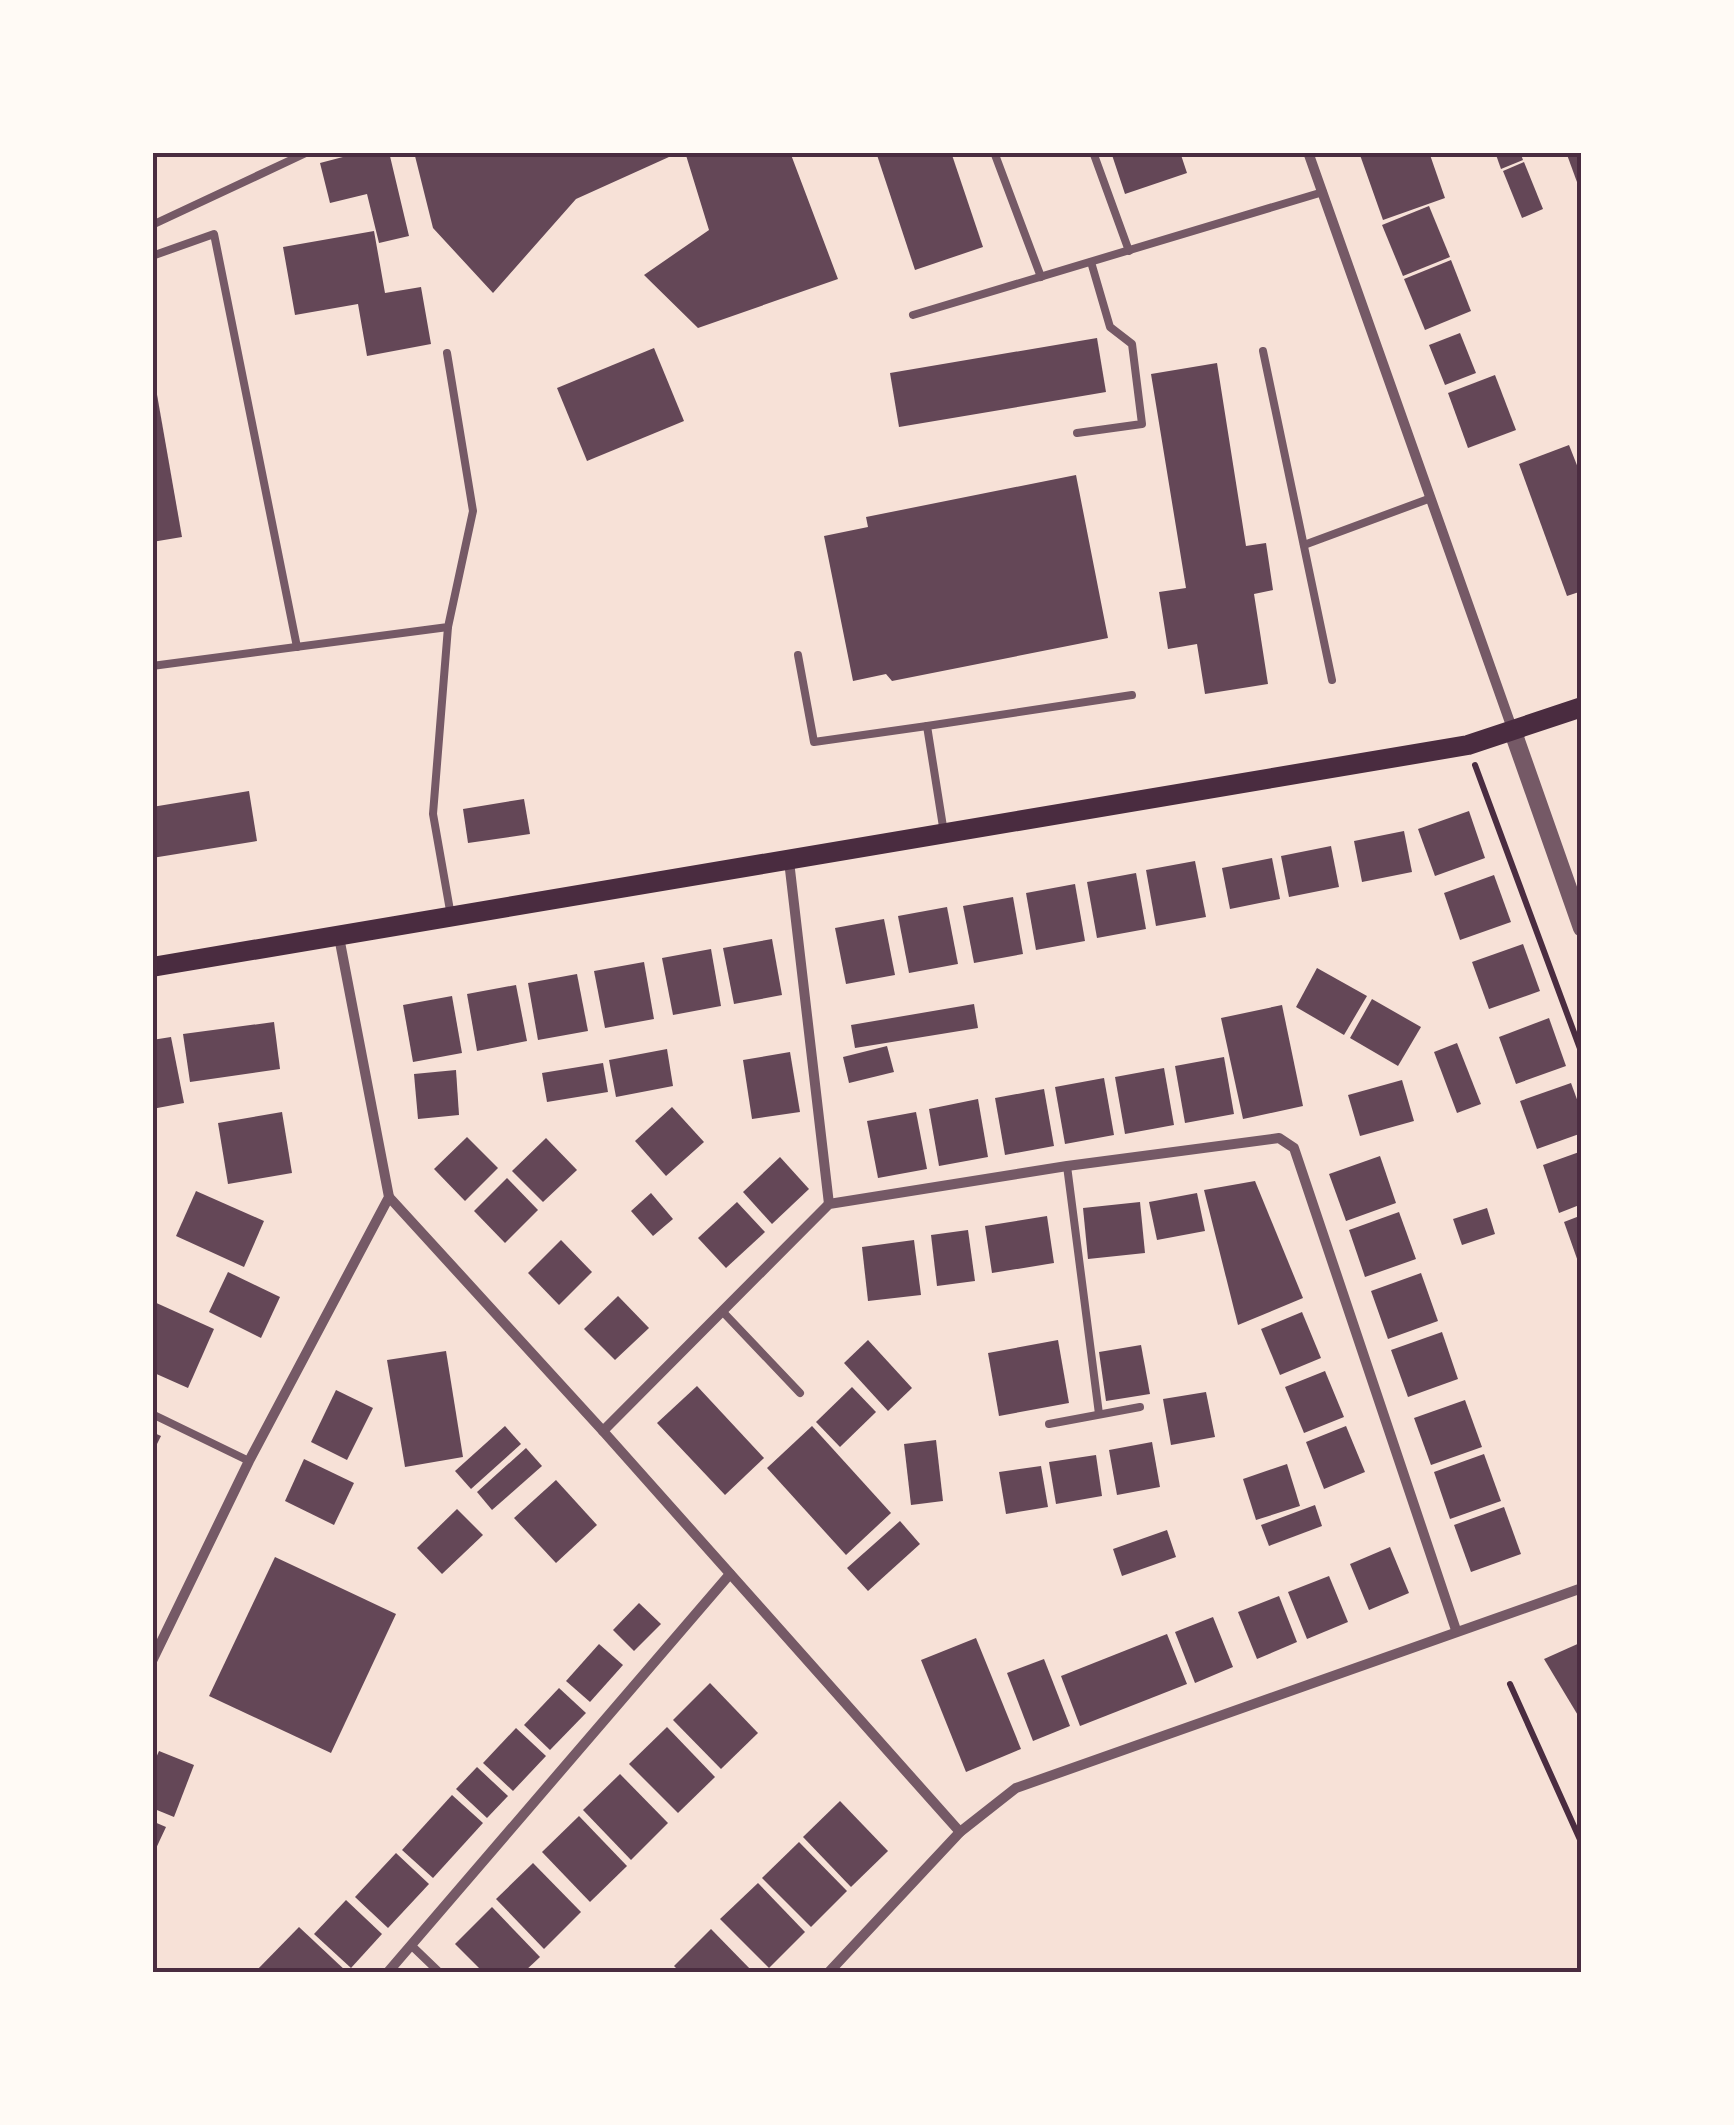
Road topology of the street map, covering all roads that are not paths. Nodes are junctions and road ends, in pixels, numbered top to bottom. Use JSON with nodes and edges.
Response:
{"nodes":[{"id":1,"x":308,"y":152,"type":"edge"},
{"id":2,"x":994,"y":152,"type":"edge"},
{"id":3,"x":1093,"y":152,"type":"edge"},
{"id":4,"x":1308,"y":152,"type":"edge"},
{"id":5,"x":1323,"y":192,"type":"junction"},
{"id":6,"x":152,"y":225,"type":"edge"},
{"id":7,"x":1129,"y":250,"type":"junction"},
{"id":8,"x":152,"y":256,"type":"edge"},
{"id":9,"x":1091,"y":262,"type":"junction"},
{"id":10,"x":1041,"y":277,"type":"junction"},
{"id":11,"x":913,"y":315,"type":"dead end"},
{"id":12,"x":1263,"y":351,"type":"dead end"},
{"id":13,"x":446,"y":352,"type":"dead end"},
{"id":14,"x":1077,"y":433,"type":"dead end"},
{"id":15,"x":1431,"y":498,"type":"junction"},
{"id":16,"x":1304,"y":545,"type":"junction"},
{"id":17,"x":448,"y":627,"type":"junction"},
{"id":18,"x":297,"y":647,"type":"junction"},
{"id":19,"x":798,"y":655,"type":"dead end"},
{"id":20,"x":152,"y":666,"type":"edge"},
{"id":21,"x":1332,"y":680,"type":"dead end"},
{"id":22,"x":1132,"y":695,"type":"dead end"},
{"id":23,"x":1582,"y":707,"type":"edge"},
{"id":24,"x":928,"y":726,"type":"junction"},
{"id":25,"x":1513,"y":732,"type":"junction"},
{"id":26,"x":944,"y":833,"type":"junction"},
{"id":27,"x":789,"y":860,"type":"junction"},
{"id":28,"x":451,"y":917,"type":"junction"},
{"id":29,"x":1582,"y":928,"type":"edge"},
{"id":30,"x":339,"y":936,"type":"junction"},
{"id":31,"x":152,"y":967,"type":"edge"},
{"id":32,"x":1067,"y":1166,"type":"junction"},
{"id":33,"x":389,"y":1198,"type":"junction"},
{"id":34,"x":829,"y":1204,"type":"junction"},
{"id":35,"x":722,"y":1312,"type":"junction"},
{"id":36,"x":800,"y":1393,"type":"dead end"},
{"id":37,"x":1140,"y":1407,"type":"dead end"},
{"id":38,"x":152,"y":1414,"type":"edge"},
{"id":39,"x":1099,"y":1414,"type":"junction"},
{"id":40,"x":1048,"y":1424,"type":"dead end"},
{"id":41,"x":602,"y":1430,"type":"junction"},
{"id":42,"x":248,"y":1461,"type":"junction"},
{"id":43,"x":730,"y":1574,"type":"junction"},
{"id":44,"x":1582,"y":1588,"type":"edge"},
{"id":45,"x":1456,"y":1630,"type":"junction"},
{"id":46,"x":152,"y":1661,"type":"edge"},
{"id":47,"x":960,"y":1832,"type":"junction"},
{"id":48,"x":413,"y":1947,"type":"junction"},
{"id":49,"x":388,"y":1972,"type":"edge"},
{"id":50,"x":440,"y":1972,"type":"edge"},
{"id":51,"x":829,"y":1972,"type":"edge"}],
"edges":[{"from":1,"to":6,"type":"lane"},
{"from":2,"to":10,"type":"lane"},
{"from":3,"to":7,"type":"lane"},
{"from":4,"to":5,"type":"street"},
{"from":5,"to":7,"type":"lane"},
{"from":5,"to":15,"type":"street"},
{"from":7,"to":9,"type":"lane"},
{"from":8,"to":18,"type":"lane"},
{"from":9,"to":10,"type":"lane"},
{"from":9,"to":14,"type":"lane"},
{"from":10,"to":11,"type":"lane"},
{"from":12,"to":16,"type":"lane"},
{"from":13,"to":17,"type":"lane"},
{"from":15,"to":16,"type":"lane"},
{"from":15,"to":25,"type":"street"},
{"from":16,"to":21,"type":"lane"},
{"from":17,"to":18,"type":"lane"},
{"from":17,"to":28,"type":"lane"},
{"from":18,"to":20,"type":"lane"},
{"from":19,"to":24,"type":"lane"},
{"from":22,"to":24,"type":"lane"},
{"from":23,"to":25,"type":"main road"},
{"from":24,"to":26,"type":"lane"},
{"from":25,"to":26,"type":"main road"},
{"from":25,"to":29,"type":"street"},
{"from":26,"to":27,"type":"main road"},
{"from":27,"to":28,"type":"main road"},
{"from":27,"to":34,"type":"street"},
{"from":28,"to":30,"type":"main road"},
{"from":30,"to":31,"type":"main road"},
{"from":30,"to":33,"type":"street"},
{"from":32,"to":34,"type":"street"},
{"from":32,"to":39,"type":"lane"},
{"from":32,"to":45,"type":"street"},
{"from":33,"to":41,"type":"street"},
{"from":33,"to":42,"type":"street"},
{"from":34,"to":35,"type":"street"},
{"from":35,"to":36,"type":"lane"},
{"from":35,"to":41,"type":"street"},
{"from":37,"to":39,"type":"lane"},
{"from":38,"to":42,"type":"lane"},
{"from":39,"to":40,"type":"lane"},
{"from":41,"to":43,"type":"street"},
{"from":42,"to":46,"type":"street"},
{"from":43,"to":47,"type":"street"},
{"from":43,"to":48,"type":"street"},
{"from":44,"to":45,"type":"street"},
{"from":45,"to":47,"type":"street"},
{"from":47,"to":51,"type":"street"},
{"from":48,"to":49,"type":"street"},
{"from":48,"to":50,"type":"lane"}]}
